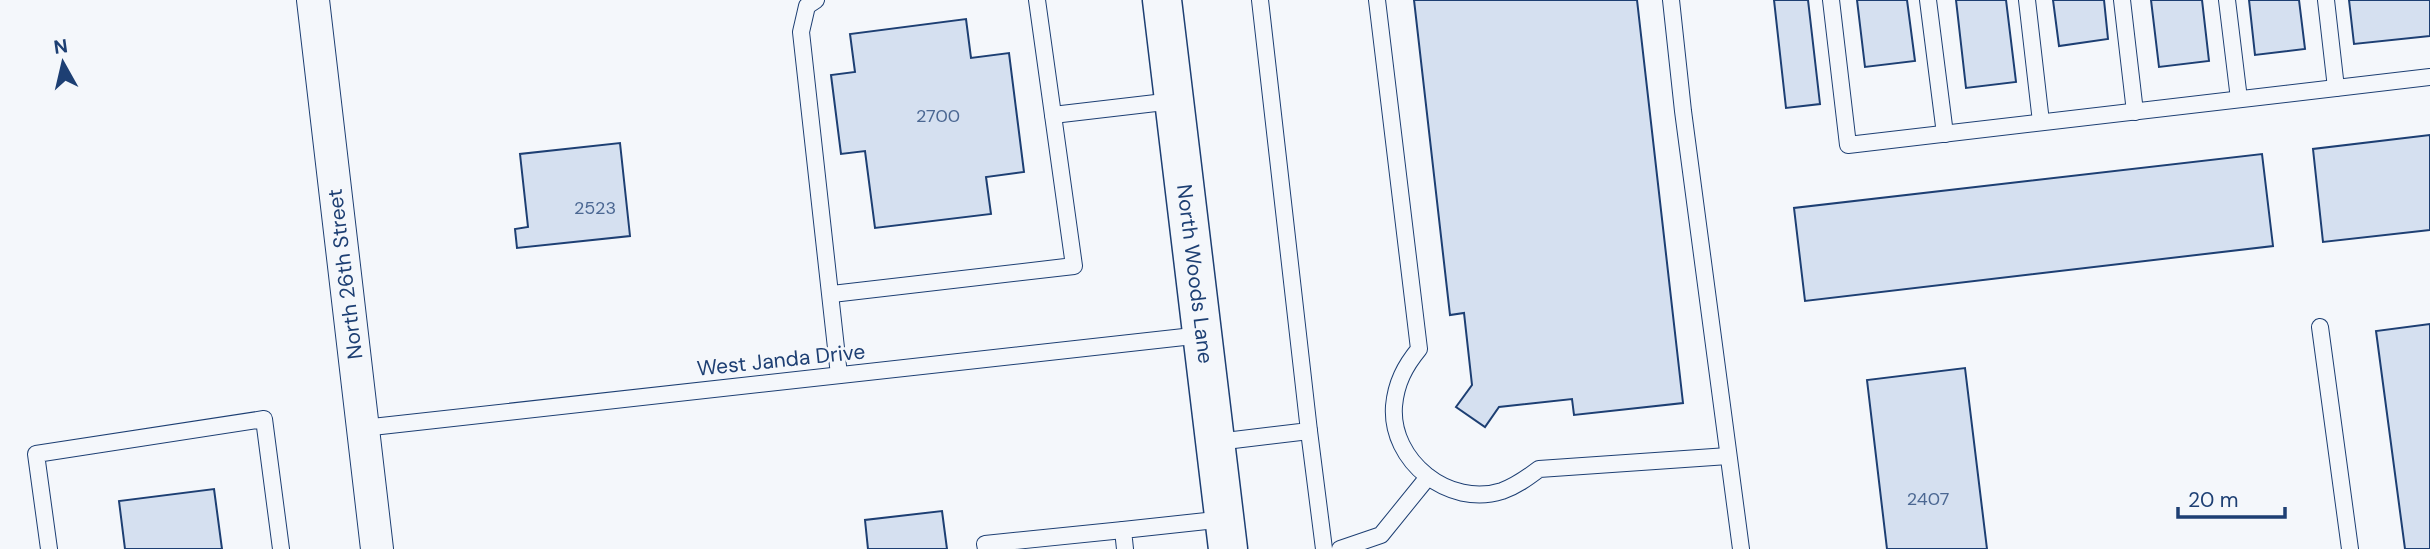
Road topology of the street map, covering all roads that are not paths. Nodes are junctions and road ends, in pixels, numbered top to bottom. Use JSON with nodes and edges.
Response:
{"nodes":[{"id":1,"x":313,"y":0,"type":"edge"},
{"id":2,"x":816,"y":0,"type":"edge"},
{"id":3,"x":1037,"y":0,"type":"edge"},
{"id":4,"x":1163,"y":0,"type":"edge"},
{"id":5,"x":1260,"y":0,"type":"edge"},
{"id":6,"x":1377,"y":0,"type":"edge"},
{"id":7,"x":1671,"y":0,"type":"edge"},
{"id":8,"x":1831,"y":0,"type":"edge"},
{"id":9,"x":1928,"y":0,"type":"edge"},
{"id":10,"x":2027,"y":0,"type":"edge"},
{"id":11,"x":2122,"y":0,"type":"edge"},
{"id":12,"x":2227,"y":0,"type":"edge"},
{"id":13,"x":2326,"y":0,"type":"edge"},
{"id":14,"x":2430,"y":77,"type":"edge"},
{"id":15,"x":2336,"y":88,"type":"junction"},
{"id":16,"x":2239,"y":99,"type":"junction"},
{"id":17,"x":1173,"y":101,"type":"junction"},
{"id":18,"x":2135,"y":112,"type":"junction"},
{"id":19,"x":1053,"y":115,"type":"junction"},
{"id":20,"x":2041,"y":122,"type":"junction"},
{"id":21,"x":1945,"y":134,"type":"junction"},
{"id":22,"x":832,"y":294,"type":"junction"},
{"id":23,"x":2320,"y":327,"type":"dead end"},
{"id":24,"x":1203,"y":335,"type":"junction"},
{"id":25,"x":839,"y":375,"type":"junction"},
{"id":26,"x":363,"y":428,"type":"junction"},
{"id":27,"x":1309,"y":431,"type":"junction"},
{"id":28,"x":1217,"y":442,"type":"junction"},
{"id":29,"x":1728,"y":456,"type":"junction"},
{"id":30,"x":1428,"y":477,"type":"junction"},
{"id":31,"x":1123,"y":530,"type":"junction"},
{"id":32,"x":1227,"y":534,"type":"edge"},
{"id":33,"x":49,"y":549,"type":"edge"},
{"id":34,"x":281,"y":549,"type":"edge"},
{"id":35,"x":377,"y":549,"type":"edge"},
{"id":36,"x":986,"y":549,"type":"edge"},
{"id":37,"x":1125,"y":549,"type":"edge"},
{"id":38,"x":1324,"y":549,"type":"edge"},
{"id":39,"x":1340,"y":549,"type":"edge"},
{"id":40,"x":1741,"y":549,"type":"edge"},
{"id":41,"x":2350,"y":549,"type":"edge"}],
"edges":[{"from":1,"to":26,"type":"street","name":"North 26th Street"},
{"from":2,"to":22,"type":"lane"},
{"from":3,"to":19,"type":"lane"},
{"from":4,"to":17,"type":"street","name":"North Woods Lane"},
{"from":5,"to":27,"type":"lane"},
{"from":6,"to":30,"type":"lane"},
{"from":7,"to":29,"type":"lane"},
{"from":8,"to":21,"type":"lane"},
{"from":9,"to":21,"type":"lane"},
{"from":10,"to":20,"type":"lane"},
{"from":11,"to":18,"type":"lane"},
{"from":12,"to":16,"type":"lane"},
{"from":13,"to":15,"type":"lane"},
{"from":14,"to":15,"type":"lane"},
{"from":15,"to":16,"type":"lane"},
{"from":16,"to":18,"type":"lane"},
{"from":17,"to":19,"type":"lane"},
{"from":17,"to":24,"type":"street","name":"North Woods Lane"},
{"from":18,"to":20,"type":"lane"},
{"from":19,"to":22,"type":"lane"},
{"from":20,"to":21,"type":"lane"},
{"from":22,"to":25,"type":"lane"},
{"from":23,"to":41,"type":"lane"},
{"from":24,"to":25,"type":"lane","name":"West Janda Drive"},
{"from":24,"to":28,"type":"street","name":"North Woods Lane"},
{"from":25,"to":26,"type":"lane","name":"West Janda Drive"},
{"from":26,"to":35,"type":"street","name":"North 26th Street"},
{"from":27,"to":28,"type":"lane"},
{"from":27,"to":38,"type":"lane"},
{"from":28,"to":32,"type":"street","name":"North Woods Lane"},
{"from":29,"to":30,"type":"lane"},
{"from":29,"to":40,"type":"lane"},
{"from":30,"to":39,"type":"lane"},
{"from":31,"to":32,"type":"lane"},
{"from":31,"to":36,"type":"lane"},
{"from":31,"to":37,"type":"lane"},
{"from":33,"to":34,"type":"lane"}]}
